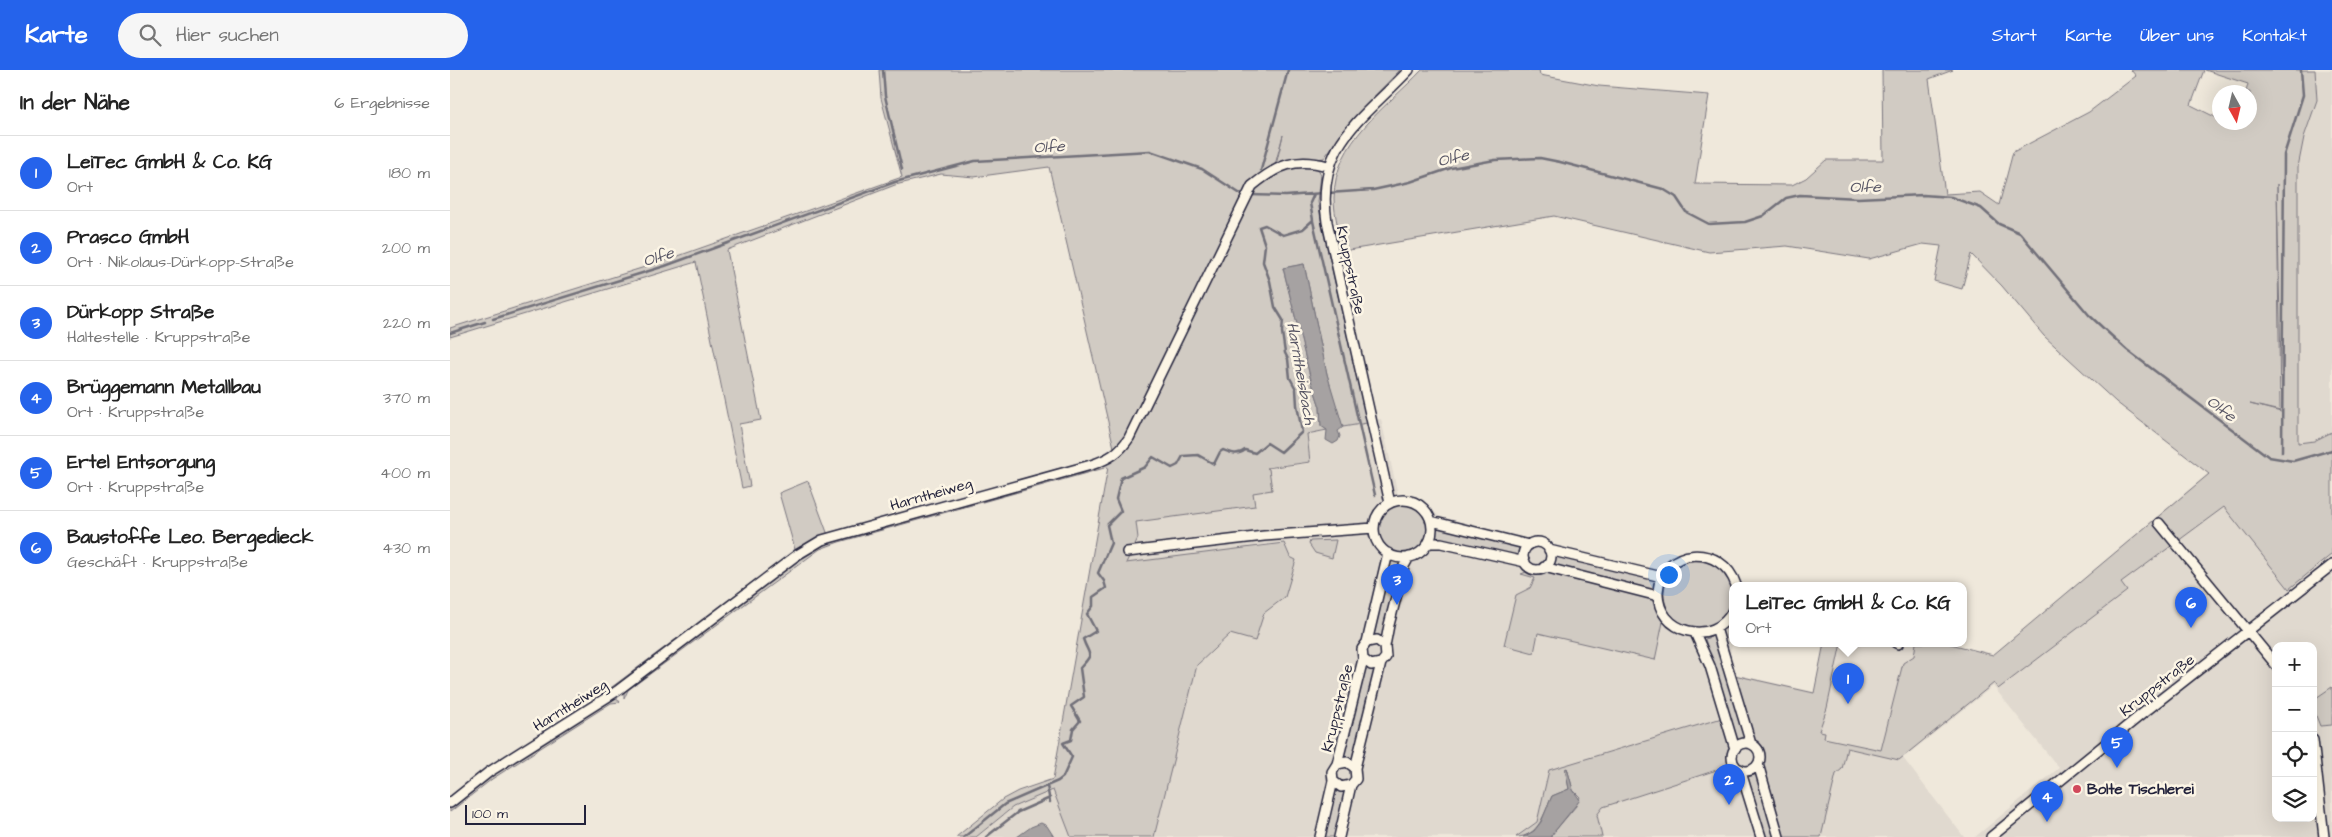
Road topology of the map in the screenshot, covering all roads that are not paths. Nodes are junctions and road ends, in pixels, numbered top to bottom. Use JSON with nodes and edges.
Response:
{"nodes":[{"id":1,"x":1409,"y":70,"type":"edge"},
{"id":2,"x":1328,"y":166,"type":"junction"},
{"id":3,"x":1393,"y":501,"type":"junction"},
{"id":4,"x":1431,"y":521,"type":"junction"},
{"id":5,"x":2159,"y":523,"type":"dead end"},
{"id":6,"x":1374,"y":528,"type":"junction"},
{"id":7,"x":1429,"y":543,"type":"junction"},
{"id":8,"x":1529,"y":545,"type":"junction"},
{"id":9,"x":1549,"y":550,"type":"junction"},
{"id":10,"x":1127,"y":552,"type":"dead end"},
{"id":11,"x":1388,"y":554,"type":"junction"},
{"id":12,"x":1409,"y":557,"type":"junction"},
{"id":13,"x":1525,"y":562,"type":"junction"},
{"id":14,"x":2332,"y":565,"type":"edge"},
{"id":15,"x":1544,"y":567,"type":"junction"},
{"id":16,"x":1662,"y":577,"type":"junction"},
{"id":17,"x":1734,"y":582,"type":"edge"},
{"id":18,"x":1658,"y":596,"type":"junction"},
{"id":19,"x":1729,"y":617,"type":"edge"},
{"id":20,"x":1716,"y":628,"type":"junction"},
{"id":21,"x":2248,"y":631,"type":"junction"},
{"id":22,"x":1696,"y":633,"type":"junction"},
{"id":23,"x":1367,"y":642,"type":"junction"},
{"id":24,"x":1385,"y":646,"type":"junction"},
{"id":25,"x":1363,"y":658,"type":"junction"},
{"id":26,"x":2272,"y":660,"type":"edge"},
{"id":27,"x":1381,"y":663,"type":"junction"},
{"id":28,"x":1751,"y":744,"type":"junction"},
{"id":29,"x":1735,"y":749,"type":"junction"},
{"id":30,"x":1338,"y":764,"type":"junction"},
{"id":31,"x":1758,"y":764,"type":"junction"},
{"id":32,"x":1355,"y":768,"type":"junction"},
{"id":33,"x":1740,"y":769,"type":"junction"},
{"id":34,"x":2317,"y":775,"type":"edge"},
{"id":35,"x":1333,"y":781,"type":"junction"},
{"id":36,"x":1351,"y":785,"type":"junction"},
{"id":37,"x":450,"y":803,"type":"edge"},
{"id":38,"x":1320,"y":837,"type":"edge"},
{"id":39,"x":1339,"y":837,"type":"edge"},
{"id":40,"x":1761,"y":837,"type":"edge"},
{"id":41,"x":1779,"y":837,"type":"edge"},
{"id":42,"x":1991,"y":837,"type":"edge"},
{"id":43,"x":2324,"y":837,"type":"edge"}],
"edges":[{"from":1,"to":2,"type":"street","name":"Kruppstraße"},
{"from":2,"to":3,"type":"street","name":"Kruppstraße"},
{"from":2,"to":37,"type":"street","name":"Harntheiweg"},
{"from":3,"to":4,"type":"street"},
{"from":3,"to":6,"type":"street"},
{"from":4,"to":7,"type":"street"},
{"from":4,"to":8,"type":"street"},
{"from":5,"to":21,"type":"street"},
{"from":6,"to":10,"type":"street"},
{"from":6,"to":11,"type":"street"},
{"from":7,"to":12,"type":"street"},
{"from":7,"to":13,"type":"street"},
{"from":8,"to":9,"type":"street"},
{"from":8,"to":13,"type":"street"},
{"from":9,"to":15,"type":"street"},
{"from":9,"to":16,"type":"street"},
{"from":11,"to":12,"type":"street"},
{"from":11,"to":23,"type":"street","name":"Kruppstraße"},
{"from":12,"to":24,"type":"street"},
{"from":13,"to":15,"type":"street"},
{"from":14,"to":21,"type":"street","name":"Kruppstraße"},
{"from":15,"to":18,"type":"street"},
{"from":16,"to":17,"type":"street"},
{"from":16,"to":18,"type":"street"},
{"from":18,"to":22,"type":"street"},
{"from":19,"to":20,"type":"street"},
{"from":20,"to":22,"type":"street"},
{"from":20,"to":28,"type":"street"},
{"from":21,"to":26,"type":"street"},
{"from":21,"to":42,"type":"street","name":"Kruppstraße"},
{"from":22,"to":29,"type":"street"},
{"from":23,"to":24,"type":"street"},
{"from":23,"to":25,"type":"street","name":"Kruppstraße"},
{"from":24,"to":27,"type":"street"},
{"from":25,"to":27,"type":"street","name":"Kruppstraße"},
{"from":25,"to":30,"type":"street","name":"Kruppstraße"},
{"from":27,"to":32,"type":"street"},
{"from":28,"to":29,"type":"street"},
{"from":28,"to":31,"type":"street"},
{"from":29,"to":33,"type":"street"},
{"from":30,"to":32,"type":"street","name":"Kruppstraße"},
{"from":30,"to":35,"type":"street","name":"Kruppstraße"},
{"from":31,"to":33,"type":"street"},
{"from":31,"to":41,"type":"street"},
{"from":32,"to":36,"type":"street"},
{"from":33,"to":40,"type":"street"},
{"from":34,"to":43,"type":"street"},
{"from":35,"to":36,"type":"street"},
{"from":35,"to":38,"type":"street","name":"Kruppstraße"},
{"from":36,"to":39,"type":"street"}]}
